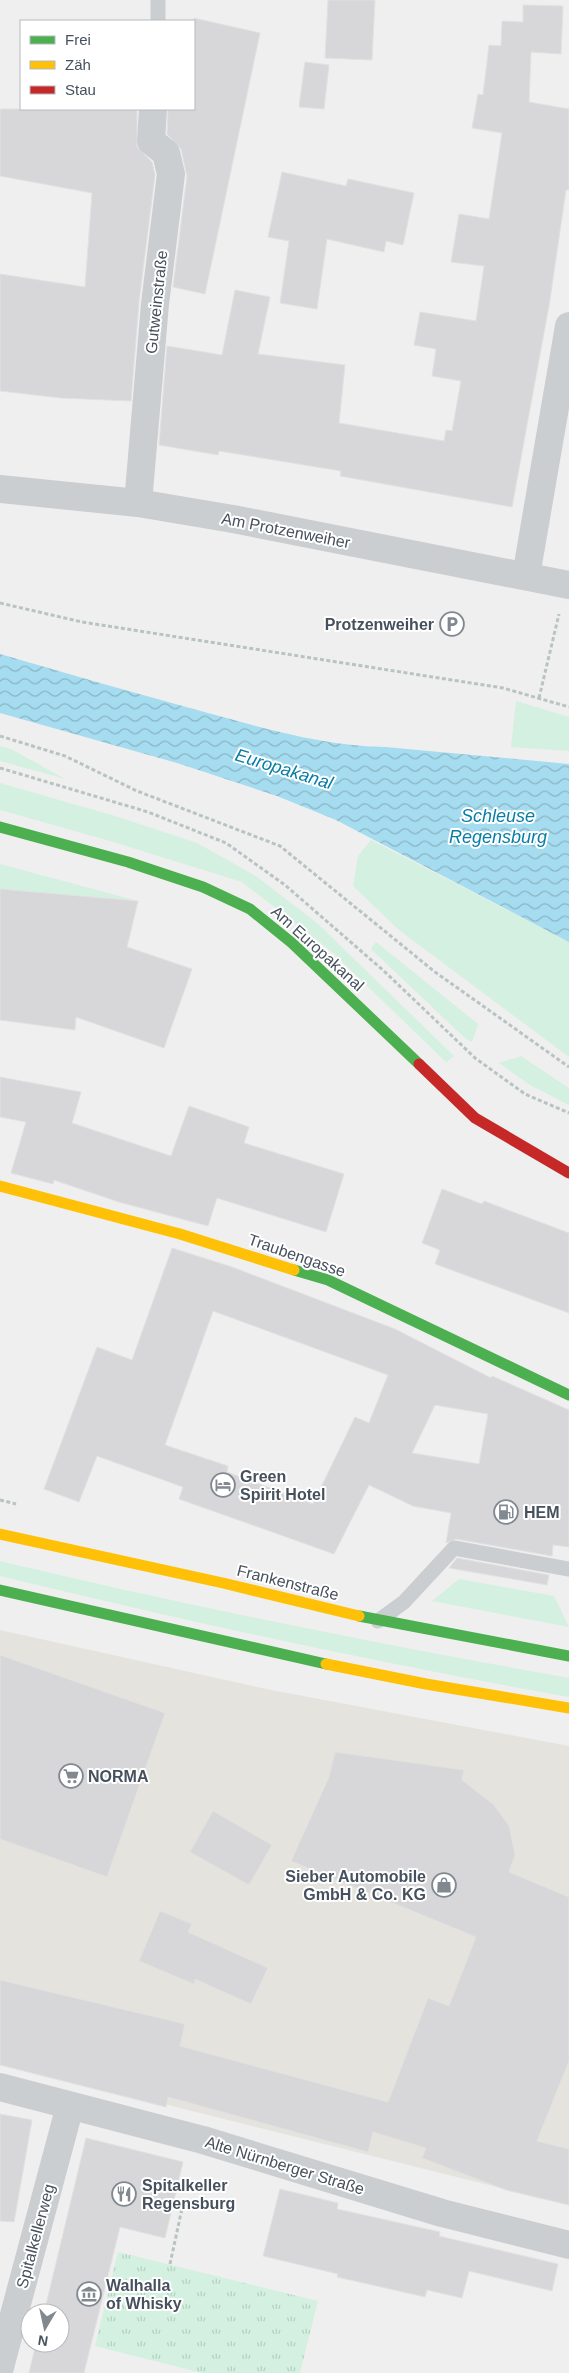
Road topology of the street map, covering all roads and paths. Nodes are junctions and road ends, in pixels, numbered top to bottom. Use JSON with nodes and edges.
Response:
{"nodes":[{"id":1,"x":158,"y":0,"type":"edge"},
{"id":2,"x":158,"y":20,"type":"edge"},
{"id":3,"x":153,"y":110,"type":"edge"},
{"id":4,"x":569,"y":326,"type":"edge"},
{"id":5,"x":0,"y":489,"type":"edge"},
{"id":6,"x":138,"y":503,"type":"junction"},
{"id":7,"x":526,"y":576,"type":"junction"},
{"id":8,"x":567,"y":584,"type":"edge"},
{"id":9,"x":0,"y":603,"type":"edge"},
{"id":10,"x":539,"y":698,"type":"junction"},
{"id":11,"x":569,"y":707,"type":"edge"},
{"id":12,"x":0,"y":736,"type":"edge"},
{"id":13,"x":0,"y":768,"type":"edge"},
{"id":14,"x":0,"y":827,"type":"edge"},
{"id":15,"x":569,"y":1066,"type":"edge"},
{"id":16,"x":569,"y":1113,"type":"edge"},
{"id":17,"x":569,"y":1172,"type":"edge"},
{"id":18,"x":0,"y":1186,"type":"edge"},
{"id":19,"x":569,"y":1395,"type":"edge"},
{"id":20,"x":0,"y":1534,"type":"edge"},
{"id":21,"x":569,"y":1570,"type":"edge"},
{"id":22,"x":0,"y":1590,"type":"edge"},
{"id":23,"x":378,"y":1621,"type":"junction"},
{"id":24,"x":569,"y":1656,"type":"edge"},
{"id":25,"x":569,"y":1708,"type":"edge"},
{"id":26,"x":0,"y":2087,"type":"edge"},
{"id":27,"x":70,"y":2106,"type":"junction"},
{"id":28,"x":183,"y":2204,"type":"dead end"},
{"id":29,"x":569,"y":2245,"type":"edge"},
{"id":30,"x":170,"y":2264,"type":"dead end"},
{"id":31,"x":0,"y":2367,"type":"edge"}],
"edges":[{"from":1,"to":2,"type":"lane"},
{"from":3,"to":6,"type":"street","name":"Gutweinstraße"},
{"from":4,"to":7,"type":"street"},
{"from":5,"to":6,"type":"street","name":"Am Protzenweiher"},
{"from":6,"to":7,"type":"street","name":"Am Protzenweiher"},
{"from":7,"to":8,"type":"street","name":"Am Protzenweiher"},
{"from":8,"to":10,"type":"path"},
{"from":9,"to":10,"type":"path"},
{"from":10,"to":11,"type":"path"},
{"from":12,"to":15,"type":"path"},
{"from":13,"to":16,"type":"path"},
{"from":14,"to":17,"type":"street","name":"Am Europakanal"},
{"from":18,"to":19,"type":"street","name":"Traubengasse"},
{"from":20,"to":23,"type":"street","name":"Frankenstraße"},
{"from":21,"to":23,"type":"lane"},
{"from":22,"to":25,"type":"street"},
{"from":23,"to":24,"type":"street","name":"Frankenstraße"},
{"from":26,"to":27,"type":"street","name":"Alte Nürnberger Straße"},
{"from":27,"to":29,"type":"street","name":"Alte Nürnberger Straße"},
{"from":27,"to":31,"type":"street","name":"Spitalkellerweg"},
{"from":28,"to":30,"type":"path"}]}
